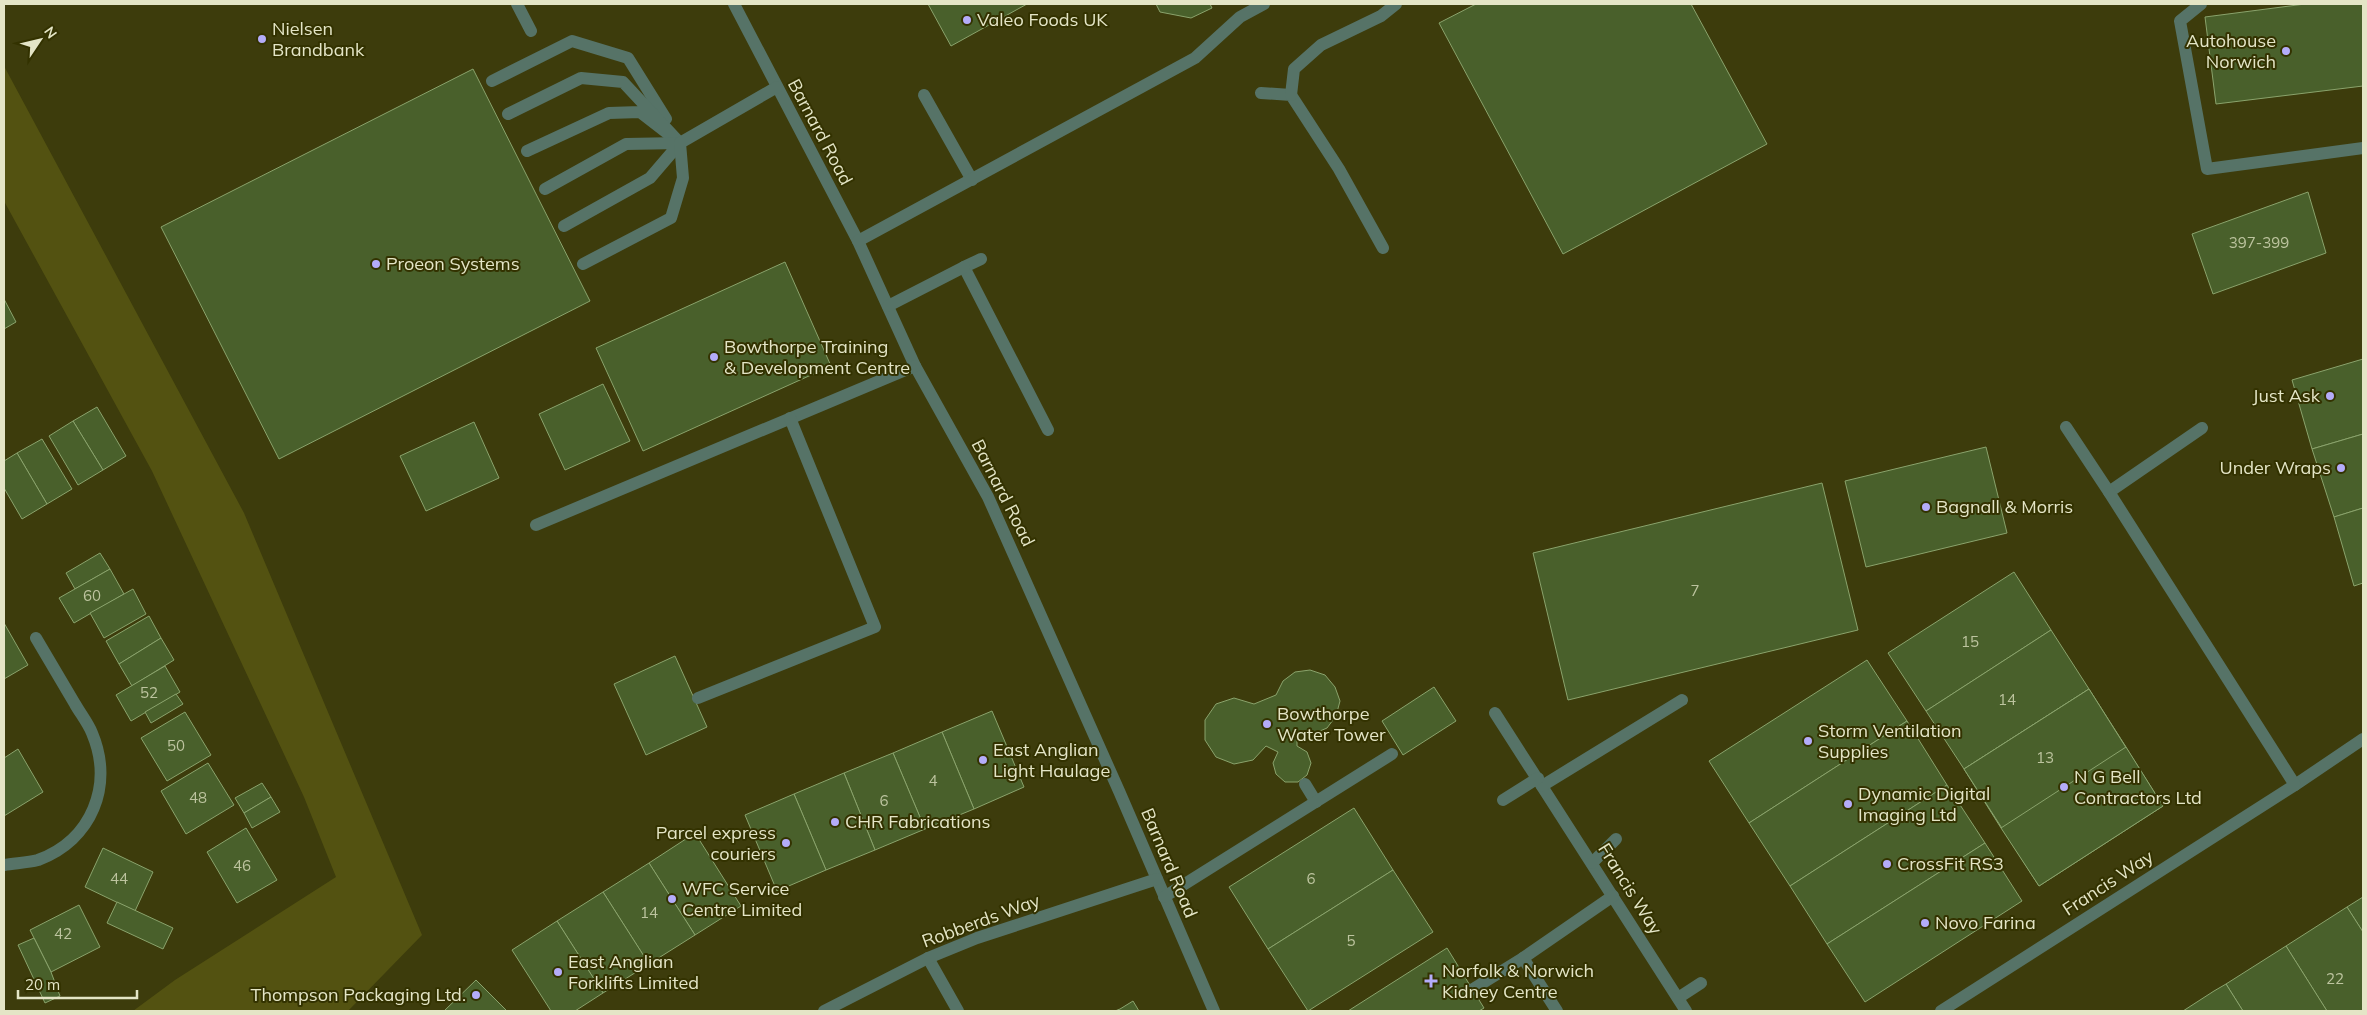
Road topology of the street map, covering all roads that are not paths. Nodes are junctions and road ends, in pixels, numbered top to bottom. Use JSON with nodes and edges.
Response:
{"nodes":[{"id":1,"x":517,"y":4,"type":"edge"},
{"id":2,"x":734,"y":4,"type":"edge"},
{"id":3,"x":1264,"y":4,"type":"edge"},
{"id":4,"x":1396,"y":4,"type":"edge"},
{"id":5,"x":2201,"y":4,"type":"edge"},
{"id":6,"x":531,"y":31,"type":"dead end"},
{"id":7,"x":492,"y":81,"type":"dead end"},
{"id":8,"x":777,"y":87,"type":"junction"},
{"id":9,"x":1261,"y":93,"type":"dead end"},
{"id":10,"x":924,"y":95,"type":"dead end"},
{"id":11,"x":1292,"y":95,"type":"junction"},
{"id":12,"x":508,"y":114,"type":"dead end"},
{"id":13,"x":680,"y":143,"type":"junction"},
{"id":14,"x":2363,"y":148,"type":"edge"},
{"id":15,"x":526,"y":151,"type":"dead end"},
{"id":16,"x":972,"y":180,"type":"junction"},
{"id":17,"x":545,"y":189,"type":"dead end"},
{"id":18,"x":564,"y":226,"type":"dead end"},
{"id":19,"x":858,"y":241,"type":"junction"},
{"id":20,"x":1382,"y":248,"type":"dead end"},
{"id":21,"x":981,"y":259,"type":"dead end"},
{"id":22,"x":583,"y":264,"type":"dead end"},
{"id":23,"x":964,"y":267,"type":"junction"},
{"id":24,"x":888,"y":306,"type":"junction"},
{"id":25,"x":915,"y":366,"type":"junction"},
{"id":26,"x":790,"y":418,"type":"junction"},
{"id":27,"x":2066,"y":427,"type":"dead end"},
{"id":28,"x":2202,"y":428,"type":"dead end"},
{"id":29,"x":1048,"y":430,"type":"dead end"},
{"id":30,"x":2109,"y":492,"type":"junction"},
{"id":31,"x":536,"y":525,"type":"dead end"},
{"id":32,"x":36,"y":638,"type":"dead end"},
{"id":33,"x":698,"y":698,"type":"dead end"},
{"id":34,"x":1682,"y":700,"type":"dead end"},
{"id":35,"x":1498,"y":716,"type":"dead end"},
{"id":36,"x":2363,"y":739,"type":"edge"},
{"id":37,"x":1392,"y":754,"type":"dead end"},
{"id":38,"x":1540,"y":782,"type":"junction"},
{"id":39,"x":1305,"y":784,"type":"dead end"},
{"id":40,"x":2295,"y":785,"type":"junction"},
{"id":41,"x":1503,"y":800,"type":"dead end"},
{"id":42,"x":1316,"y":802,"type":"junction"},
{"id":43,"x":1616,"y":839,"type":"dead end"},
{"id":44,"x":1592,"y":863,"type":"junction"},
{"id":45,"x":4,"y":864,"type":"edge"},
{"id":46,"x":1157,"y":879,"type":"junction"},
{"id":47,"x":1612,"y":896,"type":"junction"},
{"id":48,"x":1164,"y":897,"type":"junction"},
{"id":49,"x":928,"y":958,"type":"junction"},
{"id":50,"x":1523,"y":958,"type":"junction"},
{"id":51,"x":1701,"y":983,"type":"dead end"},
{"id":52,"x":1473,"y":989,"type":"dead end"},
{"id":53,"x":1678,"y":998,"type":"junction"},
{"id":54,"x":824,"y":1011,"type":"edge"},
{"id":55,"x":958,"y":1011,"type":"edge"},
{"id":56,"x":1214,"y":1011,"type":"edge"},
{"id":57,"x":1557,"y":1011,"type":"edge"},
{"id":58,"x":1686,"y":1011,"type":"edge"},
{"id":59,"x":1941,"y":1011,"type":"edge"}],
"edges":[{"from":1,"to":6,"type":"street"},
{"from":2,"to":8,"type":"street","name":"Barnard Road"},
{"from":3,"to":16,"type":"street"},
{"from":4,"to":11,"type":"street"},
{"from":5,"to":14,"type":"street"},
{"from":7,"to":13,"type":"street"},
{"from":8,"to":13,"type":"street"},
{"from":8,"to":19,"type":"street","name":"Barnard Road"},
{"from":9,"to":11,"type":"street"},
{"from":10,"to":16,"type":"street"},
{"from":11,"to":20,"type":"street"},
{"from":12,"to":13,"type":"street"},
{"from":13,"to":15,"type":"street"},
{"from":13,"to":17,"type":"street"},
{"from":13,"to":18,"type":"street"},
{"from":13,"to":22,"type":"street"},
{"from":16,"to":19,"type":"street"},
{"from":19,"to":24,"type":"street","name":"Barnard Road"},
{"from":21,"to":23,"type":"street"},
{"from":23,"to":24,"type":"street"},
{"from":23,"to":29,"type":"street"},
{"from":24,"to":25,"type":"street","name":"Barnard Road"},
{"from":25,"to":26,"type":"street"},
{"from":25,"to":46,"type":"street","name":"Barnard Road"},
{"from":26,"to":31,"type":"street"},
{"from":26,"to":33,"type":"street"},
{"from":27,"to":30,"type":"street"},
{"from":28,"to":30,"type":"street"},
{"from":30,"to":40,"type":"street"},
{"from":32,"to":45,"type":"street"},
{"from":34,"to":38,"type":"street"},
{"from":35,"to":38,"type":"street","name":"Francis Way"},
{"from":36,"to":40,"type":"street","name":"Francis Way"},
{"from":37,"to":42,"type":"street"},
{"from":38,"to":41,"type":"street"},
{"from":38,"to":44,"type":"street","name":"Francis Way"},
{"from":39,"to":42,"type":"street"},
{"from":40,"to":59,"type":"street","name":"Francis Way"},
{"from":42,"to":48,"type":"street"},
{"from":43,"to":44,"type":"street"},
{"from":44,"to":47,"type":"street","name":"Francis Way"},
{"from":46,"to":48,"type":"street","name":"Barnard Road"},
{"from":46,"to":49,"type":"street","name":"Robberds Way"},
{"from":47,"to":50,"type":"street"},
{"from":47,"to":53,"type":"street","name":"Francis Way"},
{"from":48,"to":56,"type":"street","name":"Barnard Road"},
{"from":49,"to":54,"type":"street","name":"Robberds Way"},
{"from":49,"to":55,"type":"street"},
{"from":50,"to":52,"type":"street"},
{"from":50,"to":57,"type":"street"},
{"from":51,"to":53,"type":"street"},
{"from":53,"to":58,"type":"street","name":"Francis Way"}]}
